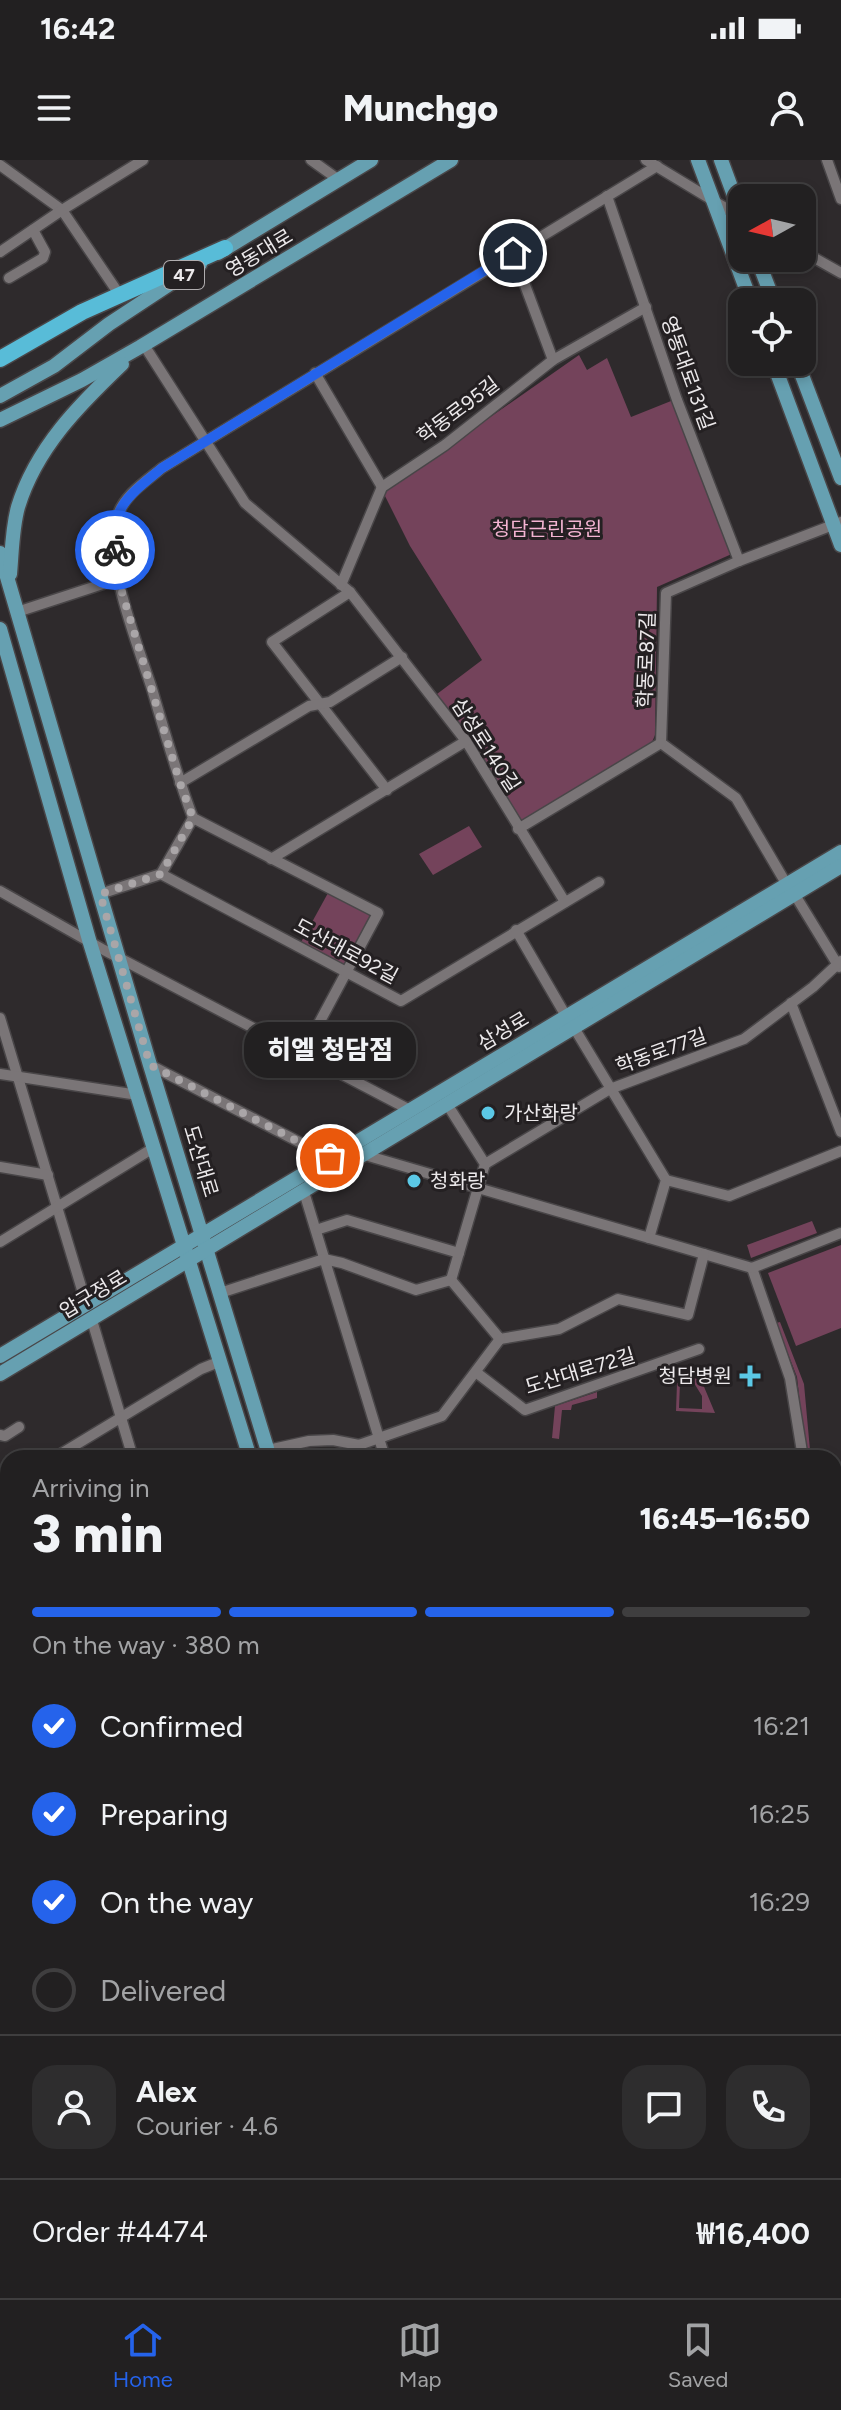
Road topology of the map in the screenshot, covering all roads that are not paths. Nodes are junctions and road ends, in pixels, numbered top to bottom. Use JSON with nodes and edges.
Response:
{"nodes":[{"id":1,"x":143,"y":160,"type":"edge"},
{"id":2,"x":311,"y":160,"type":"edge"},
{"id":3,"x":371,"y":160,"type":"edge"},
{"id":4,"x":451,"y":160,"type":"edge"},
{"id":5,"x":646,"y":160,"type":"edge"},
{"id":6,"x":698,"y":160,"type":"edge"},
{"id":7,"x":721,"y":160,"type":"edge"},
{"id":8,"x":827,"y":160,"type":"edge"},
{"id":9,"x":0,"y":165,"type":"edge"},
{"id":10,"x":657,"y":166,"type":"junction"},
{"id":11,"x":841,"y":166,"type":"edge"},
{"id":12,"x":339,"y":180,"type":"junction"},
{"id":13,"x":730,"y":184,"type":"edge"},
{"id":14,"x":607,"y":196,"type":"junction"},
{"id":15,"x":713,"y":199,"type":"junction"},
{"id":16,"x":841,"y":199,"type":"edge"},
{"id":17,"x":728,"y":209,"type":"edge"},
{"id":18,"x":62,"y":210,"type":"junction"},
{"id":19,"x":33,"y":230,"type":"junction"},
{"id":20,"x":225,"y":248,"type":"junction"},
{"id":21,"x":0,"y":252,"type":"edge"},
{"id":22,"x":513,"y":253,"type":"junction"},
{"id":23,"x":816,"y":259,"type":"edge"},
{"id":24,"x":841,"y":273,"type":"edge"},
{"id":25,"x":9,"y":278,"type":"dead end"},
{"id":26,"x":746,"y":288,"type":"edge"},
{"id":27,"x":119,"y":294,"type":"junction"},
{"id":28,"x":646,"y":307,"type":"junction"},
{"id":29,"x":142,"y":346,"type":"junction"},
{"id":30,"x":0,"y":359,"type":"edge"},
{"id":31,"x":553,"y":360,"type":"junction"},
{"id":32,"x":315,"y":373,"type":"junction"},
{"id":33,"x":779,"y":376,"type":"edge"},
{"id":34,"x":802,"y":376,"type":"edge"},
{"id":35,"x":29,"y":381,"type":"junction"},
{"id":36,"x":0,"y":388,"type":"edge"},
{"id":37,"x":0,"y":396,"type":"edge"},
{"id":38,"x":0,"y":420,"type":"edge"},
{"id":39,"x":206,"y":441,"type":"junction"},
{"id":40,"x":841,"y":478,"type":"edge"},
{"id":41,"x":382,"y":487,"type":"junction"},
{"id":42,"x":837,"y":524,"type":"edge"},
{"id":43,"x":841,"y":545,"type":"edge"},
{"id":44,"x":0,"y":553,"type":"edge"},
{"id":45,"x":739,"y":561,"type":"junction"},
{"id":46,"x":118,"y":579,"type":"junction"},
{"id":47,"x":9,"y":583,"type":"junction"},
{"id":48,"x":346,"y":588,"type":"junction"},
{"id":49,"x":17,"y":612,"type":"junction"},
{"id":50,"x":0,"y":629,"type":"edge"},
{"id":51,"x":402,"y":657,"type":"junction"},
{"id":52,"x":322,"y":705,"type":"junction"},
{"id":53,"x":466,"y":741,"type":"junction"},
{"id":54,"x":661,"y":743,"type":"junction"},
{"id":55,"x":180,"y":783,"type":"junction"},
{"id":56,"x":387,"y":790,"type":"junction"},
{"id":57,"x":193,"y":818,"type":"junction"},
{"id":58,"x":518,"y":829,"type":"junction"},
{"id":59,"x":841,"y":852,"type":"edge"},
{"id":60,"x":271,"y":859,"type":"junction"},
{"id":61,"x":841,"y":866,"type":"edge"},
{"id":62,"x":161,"y":874,"type":"junction"},
{"id":63,"x":599,"y":882,"type":"dead end"},
{"id":64,"x":791,"y":890,"type":"junction"},
{"id":65,"x":0,"y":891,"type":"edge"},
{"id":66,"x":100,"y":894,"type":"junction"},
{"id":67,"x":565,"y":902,"type":"junction"},
{"id":68,"x":516,"y":930,"type":"junction"},
{"id":69,"x":90,"y":943,"type":"junction"},
{"id":70,"x":118,"y":957,"type":"junction"},
{"id":71,"x":840,"y":965,"type":"edge"},
{"id":72,"x":346,"y":971,"type":"junction"},
{"id":73,"x":791,"y":1003,"type":"junction"},
{"id":74,"x":0,"y":1018,"type":"edge"},
{"id":75,"x":569,"y":1021,"type":"junction"},
{"id":76,"x":303,"y":1053,"type":"junction"},
{"id":77,"x":150,"y":1065,"type":"junction"},
{"id":78,"x":0,"y":1074,"type":"edge"},
{"id":79,"x":18,"y":1076,"type":"junction"},
{"id":80,"x":610,"y":1089,"type":"junction"},
{"id":81,"x":138,"y":1095,"type":"junction"},
{"id":82,"x":447,"y":1104,"type":"junction"},
{"id":83,"x":410,"y":1110,"type":"junction"},
{"id":84,"x":841,"y":1132,"type":"edge"},
{"id":85,"x":155,"y":1147,"type":"junction"},
{"id":86,"x":841,"y":1151,"type":"edge"},
{"id":87,"x":365,"y":1155,"type":"junction"},
{"id":88,"x":330,"y":1158,"type":"junction"},
{"id":89,"x":485,"y":1164,"type":"junction"},
{"id":90,"x":0,"y":1167,"type":"edge"},
{"id":91,"x":48,"y":1175,"type":"junction"},
{"id":92,"x":666,"y":1180,"type":"junction"},
{"id":93,"x":478,"y":1188,"type":"junction"},
{"id":94,"x":304,"y":1192,"type":"junction"},
{"id":95,"x":57,"y":1209,"type":"junction"},
{"id":96,"x":316,"y":1230,"type":"junction"},
{"id":97,"x":841,"y":1233,"type":"edge"},
{"id":98,"x":649,"y":1238,"type":"junction"},
{"id":99,"x":0,"y":1242,"type":"edge"},
{"id":100,"x":205,"y":1243,"type":"junction"},
{"id":101,"x":188,"y":1252,"type":"junction"},
{"id":102,"x":459,"y":1253,"type":"junction"},
{"id":103,"x":704,"y":1254,"type":"junction"},
{"id":104,"x":324,"y":1259,"type":"junction"},
{"id":105,"x":752,"y":1268,"type":"junction"},
{"id":106,"x":451,"y":1280,"type":"junction"},
{"id":107,"x":220,"y":1293,"type":"junction"},
{"id":108,"x":89,"y":1310,"type":"junction"},
{"id":109,"x":500,"y":1339,"type":"junction"},
{"id":110,"x":699,"y":1349,"type":"dead end"},
{"id":111,"x":0,"y":1356,"type":"edge"},
{"id":112,"x":221,"y":1361,"type":"junction"},
{"id":113,"x":477,"y":1373,"type":"junction"},
{"id":114,"x":0,"y":1374,"type":"edge"},
{"id":115,"x":121,"y":1417,"type":"junction"},
{"id":116,"x":19,"y":1427,"type":"dead end"},
{"id":117,"x":0,"y":1435,"type":"edge"},
{"id":118,"x":379,"y":1437,"type":"junction"},
{"id":119,"x":67,"y":1450,"type":"edge"},
{"id":120,"x":131,"y":1450,"type":"edge"},
{"id":121,"x":248,"y":1450,"type":"edge"},
{"id":122,"x":268,"y":1450,"type":"edge"},
{"id":123,"x":281,"y":1450,"type":"edge"},
{"id":124,"x":383,"y":1450,"type":"edge"},
{"id":125,"x":802,"y":1450,"type":"edge"}],
"edges":[{"from":1,"to":18,"type":"street"},
{"from":2,"to":12,"type":"street"},
{"from":3,"to":12,"type":"main road","name":"영동대로","number":"47"},
{"from":4,"to":29,"type":"main road","name":"영동대로","number":"47"},
{"from":5,"to":10,"type":"street"},
{"from":6,"to":15,"type":"main road"},
{"from":7,"to":13,"type":"main road"},
{"from":8,"to":11,"type":"street"},
{"from":8,"to":16,"type":"street"},
{"from":9,"to":18,"type":"street"},
{"from":10,"to":14,"type":"street"},
{"from":10,"to":15,"type":"street"},
{"from":12,"to":20,"type":"main road","name":"영동대로","number":"47"},
{"from":14,"to":22,"type":"street"},
{"from":14,"to":28,"type":"street","name":"영동대로131길"},
{"from":15,"to":17,"type":"street"},
{"from":15,"to":26,"type":"main road"},
{"from":18,"to":19,"type":"street"},
{"from":18,"to":27,"type":"street"},
{"from":19,"to":21,"type":"street"},
{"from":19,"to":25,"type":"street"},
{"from":20,"to":27,"type":"highway"},
{"from":20,"to":35,"type":"main road","name":"영동대로","number":"47"},
{"from":22,"to":31,"type":"street"},
{"from":22,"to":32,"type":"street"},
{"from":23,"to":24,"type":"street"},
{"from":27,"to":30,"type":"highway"},
{"from":28,"to":31,"type":"street","name":"학동로95길"},
{"from":28,"to":45,"type":"street","name":"영동대로131길"},
{"from":29,"to":38,"type":"main road","name":"영동대로","number":"47"},
{"from":29,"to":39,"type":"street","name":"삼성로140길"},
{"from":29,"to":47,"type":"main road"},
{"from":31,"to":41,"type":"street","name":"학동로95길"},
{"from":32,"to":39,"type":"street"},
{"from":32,"to":41,"type":"street"},
{"from":33,"to":42,"type":"main road"},
{"from":34,"to":40,"type":"main road"},
{"from":35,"to":36,"type":"main road"},
{"from":35,"to":37,"type":"main road","name":"영동대로","number":"47"},
{"from":39,"to":46,"type":"street"},
{"from":39,"to":48,"type":"street","name":"삼성로140길"},
{"from":41,"to":48,"type":"street"},
{"from":42,"to":43,"type":"main road"},
{"from":42,"to":45,"type":"street","name":"학동로87길"},
{"from":44,"to":47,"type":"main road","name":"도산대로"},
{"from":45,"to":54,"type":"street","name":"학동로87길"},
{"from":46,"to":49,"type":"street"},
{"from":46,"to":55,"type":"street"},
{"from":47,"to":49,"type":"main road","name":"도산대로"},
{"from":48,"to":51,"type":"street","name":"삼성로140길"},
{"from":48,"to":52,"type":"street"},
{"from":49,"to":66,"type":"main road","name":"도산대로"},
{"from":50,"to":69,"type":"main road","name":"도산대로"},
{"from":51,"to":52,"type":"street"},
{"from":51,"to":53,"type":"street","name":"삼성로140길"},
{"from":52,"to":55,"type":"street"},
{"from":52,"to":56,"type":"street"},
{"from":53,"to":56,"type":"street"},
{"from":53,"to":58,"type":"street","name":"삼성로140길"},
{"from":54,"to":58,"type":"street"},
{"from":54,"to":64,"type":"street"},
{"from":55,"to":57,"type":"street"},
{"from":56,"to":60,"type":"street"},
{"from":57,"to":60,"type":"street"},
{"from":57,"to":62,"type":"street"},
{"from":58,"to":67,"type":"street","name":"삼성로140길"},
{"from":59,"to":64,"type":"main road","name":"삼성로"},
{"from":60,"to":72,"type":"street"},
{"from":61,"to":64,"type":"main road","name":"삼성로"},
{"from":62,"to":66,"type":"street"},
{"from":62,"to":72,"type":"street","name":"도산대로92길"},
{"from":63,"to":67,"type":"street"},
{"from":64,"to":71,"type":"street"},
{"from":64,"to":75,"type":"main road","name":"삼성로"},
{"from":65,"to":69,"type":"street"},
{"from":66,"to":70,"type":"main road","name":"도산대로"},
{"from":67,"to":68,"type":"street","name":"도산대로92길"},
{"from":68,"to":72,"type":"street","name":"도산대로92길"},
{"from":68,"to":75,"type":"street"},
{"from":69,"to":70,"type":"street"},
{"from":69,"to":81,"type":"main road","name":"도산대로"},
{"from":70,"to":76,"type":"street"},
{"from":70,"to":77,"type":"main road","name":"도산대로"},
{"from":71,"to":73,"type":"street","name":"학동로77길"},
{"from":72,"to":76,"type":"street"},
{"from":73,"to":80,"type":"street","name":"학동로77길"},
{"from":73,"to":84,"type":"street"},
{"from":74,"to":79,"type":"street"},
{"from":75,"to":80,"type":"street"},
{"from":75,"to":82,"type":"main road","name":"삼성로"},
{"from":75,"to":83,"type":"main road","name":"삼성로"},
{"from":76,"to":83,"type":"street"},
{"from":77,"to":88,"type":"street"},
{"from":77,"to":100,"type":"main road","name":"도산대로"},
{"from":78,"to":79,"type":"street"},
{"from":79,"to":81,"type":"street"},
{"from":79,"to":91,"type":"street"},
{"from":80,"to":89,"type":"street","name":"학동로77길"},
{"from":80,"to":92,"type":"street"},
{"from":81,"to":85,"type":"main road","name":"도산대로"},
{"from":82,"to":87,"type":"main road","name":"삼성로"},
{"from":82,"to":89,"type":"street"},
{"from":83,"to":88,"type":"main road","name":"삼성로"},
{"from":85,"to":95,"type":"street"},
{"from":85,"to":101,"type":"main road","name":"도산대로"},
{"from":86,"to":92,"type":"street"},
{"from":87,"to":93,"type":"street"},
{"from":87,"to":94,"type":"main road","name":"삼성로"},
{"from":88,"to":100,"type":"main road","name":"삼성로"},
{"from":89,"to":93,"type":"street"},
{"from":90,"to":91,"type":"street"},
{"from":91,"to":95,"type":"street"},
{"from":92,"to":98,"type":"street"},
{"from":93,"to":98,"type":"street"},
{"from":93,"to":102,"type":"street"},
{"from":94,"to":96,"type":"street"},
{"from":94,"to":100,"type":"main road","name":"삼성로"},
{"from":95,"to":99,"type":"street"},
{"from":95,"to":108,"type":"street"},
{"from":96,"to":102,"type":"street"},
{"from":96,"to":104,"type":"street"},
{"from":97,"to":105,"type":"street"},
{"from":98,"to":103,"type":"street"},
{"from":100,"to":101,"type":"main road","name":"삼성로"},
{"from":100,"to":107,"type":"main road","name":"도산대로"},
{"from":101,"to":108,"type":"main road","name":"압구정로"},
{"from":101,"to":112,"type":"main road","name":"도산대로"},
{"from":102,"to":106,"type":"street"},
{"from":103,"to":105,"type":"street"},
{"from":103,"to":109,"type":"street"},
{"from":104,"to":106,"type":"street"},
{"from":104,"to":107,"type":"street"},
{"from":104,"to":118,"type":"street"},
{"from":105,"to":125,"type":"street"},
{"from":106,"to":109,"type":"street"},
{"from":107,"to":122,"type":"main road","name":"도산대로"},
{"from":108,"to":111,"type":"main road","name":"압구정로"},
{"from":108,"to":114,"type":"main road","name":"압구정로"},
{"from":108,"to":115,"type":"street"},
{"from":109,"to":113,"type":"street"},
{"from":110,"to":113,"type":"street","name":"도산대로72길"},
{"from":112,"to":115,"type":"street"},
{"from":112,"to":121,"type":"main road","name":"도산대로"},
{"from":113,"to":118,"type":"street"},
{"from":115,"to":119,"type":"street"},
{"from":115,"to":120,"type":"street"},
{"from":116,"to":117,"type":"street"},
{"from":118,"to":123,"type":"street"},
{"from":118,"to":124,"type":"street"}]}
